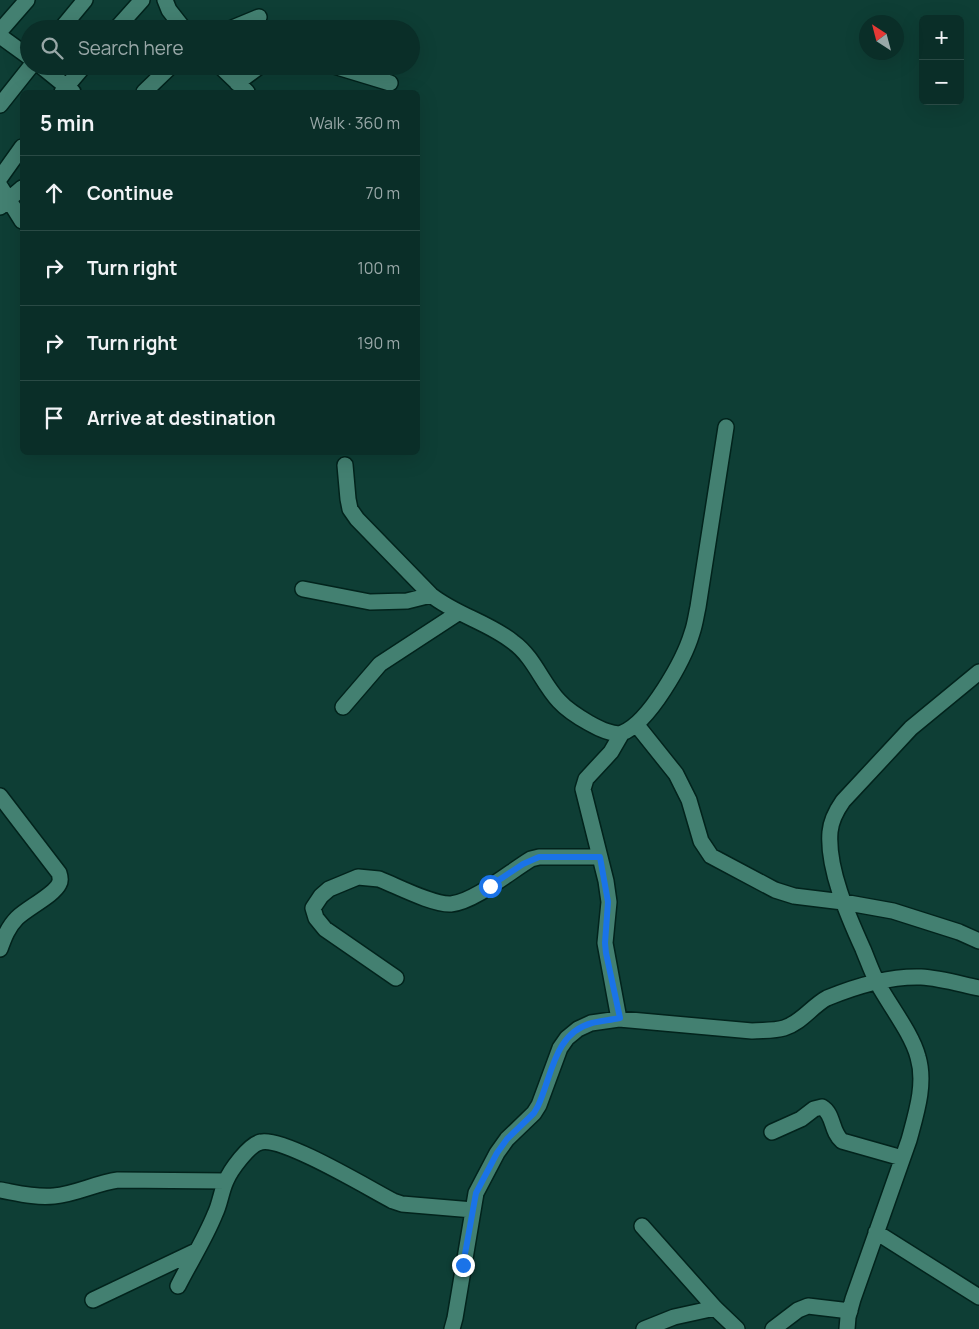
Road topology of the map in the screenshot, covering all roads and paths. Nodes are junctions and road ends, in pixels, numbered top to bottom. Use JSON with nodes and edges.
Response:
{"nodes":[{"id":1,"x":27,"y":0,"type":"edge"},
{"id":2,"x":85,"y":0,"type":"edge"},
{"id":3,"x":142,"y":0,"type":"edge"},
{"id":4,"x":164,"y":0,"type":"edge"},
{"id":5,"x":259,"y":17,"type":"dead end"},
{"id":6,"x":68,"y":20,"type":"edge"},
{"id":7,"x":124,"y":20,"type":"edge"},
{"id":8,"x":177,"y":20,"type":"edge"},
{"id":9,"x":252,"y":20,"type":"edge"},
{"id":10,"x":0,"y":31,"type":"edge"},
{"id":11,"x":0,"y":36,"type":"edge"},
{"id":12,"x":20,"y":50,"type":"edge"},
{"id":13,"x":24,"y":75,"type":"edge"},
{"id":14,"x":51,"y":75,"type":"edge"},
{"id":15,"x":78,"y":75,"type":"edge"},
{"id":16,"x":162,"y":75,"type":"edge"},
{"id":17,"x":229,"y":75,"type":"edge"},
{"id":18,"x":253,"y":75,"type":"edge"},
{"id":19,"x":364,"y":75,"type":"edge"},
{"id":20,"x":390,"y":83,"type":"dead end"},
{"id":21,"x":242,"y":88,"type":"edge"},
{"id":22,"x":67,"y":90,"type":"edge"},
{"id":23,"x":146,"y":90,"type":"edge"},
{"id":24,"x":0,"y":104,"type":"edge"},
{"id":25,"x":20,"y":150,"type":"edge"},
{"id":26,"x":0,"y":178,"type":"edge"},
{"id":27,"x":20,"y":189,"type":"edge"},
{"id":28,"x":3,"y":197,"type":"edge"},
{"id":29,"x":20,"y":218,"type":"edge"},
{"id":30,"x":726,"y":427,"type":"dead end"},
{"id":31,"x":345,"y":465,"type":"dead end"},
{"id":32,"x":303,"y":589,"type":"dead end"},
{"id":33,"x":431,"y":595,"type":"junction"},
{"id":34,"x":458,"y":613,"type":"junction"},
{"id":35,"x":978,"y":674,"type":"edge"},
{"id":36,"x":343,"y":707,"type":"dead end"},
{"id":37,"x":636,"y":724,"type":"junction"},
{"id":38,"x":622,"y":733,"type":"junction"},
{"id":39,"x":0,"y":796,"type":"edge"},
{"id":40,"x":600,"y":857,"type":"junction"},
{"id":41,"x":843,"y":902,"type":"junction"},
{"id":42,"x":979,"y":941,"type":"edge"},
{"id":43,"x":0,"y":949,"type":"edge"},
{"id":44,"x":396,"y":978,"type":"dead end"},
{"id":45,"x":877,"y":982,"type":"junction"},
{"id":46,"x":979,"y":988,"type":"edge"},
{"id":47,"x":620,"y":1018,"type":"junction"},
{"id":48,"x":772,"y":1132,"type":"dead end"},
{"id":49,"x":902,"y":1158,"type":"junction"},
{"id":50,"x":226,"y":1181,"type":"junction"},
{"id":51,"x":0,"y":1190,"type":"edge"},
{"id":52,"x":473,"y":1210,"type":"junction"},
{"id":53,"x":642,"y":1226,"type":"dead end"},
{"id":54,"x":876,"y":1232,"type":"junction"},
{"id":55,"x":196,"y":1251,"type":"junction"},
{"id":56,"x":178,"y":1286,"type":"dead end"},
{"id":57,"x":979,"y":1297,"type":"edge"},
{"id":58,"x":93,"y":1300,"type":"dead end"},
{"id":59,"x":715,"y":1308,"type":"junction"},
{"id":60,"x":850,"y":1311,"type":"junction"},
{"id":61,"x":452,"y":1329,"type":"edge"},
{"id":62,"x":644,"y":1329,"type":"edge"},
{"id":63,"x":737,"y":1329,"type":"edge"},
{"id":64,"x":773,"y":1329,"type":"edge"},
{"id":65,"x":847,"y":1329,"type":"edge"}],
"edges":[{"from":1,"to":10,"type":"street"},
{"from":2,"to":6,"type":"street"},
{"from":3,"to":7,"type":"street"},
{"from":4,"to":8,"type":"street"},
{"from":5,"to":9,"type":"street"},
{"from":11,"to":12,"type":"street"},
{"from":13,"to":24,"type":"street"},
{"from":14,"to":22,"type":"street"},
{"from":15,"to":22,"type":"street"},
{"from":16,"to":23,"type":"street"},
{"from":17,"to":21,"type":"street"},
{"from":18,"to":21,"type":"street"},
{"from":19,"to":20,"type":"street"},
{"from":25,"to":26,"type":"street"},
{"from":27,"to":28,"type":"street"},
{"from":28,"to":29,"type":"street"},
{"from":30,"to":37,"type":"street"},
{"from":31,"to":33,"type":"street"},
{"from":32,"to":33,"type":"street"},
{"from":33,"to":34,"type":"street"},
{"from":34,"to":36,"type":"street"},
{"from":34,"to":38,"type":"street"},
{"from":35,"to":41,"type":"street"},
{"from":37,"to":38,"type":"street"},
{"from":37,"to":41,"type":"street"},
{"from":38,"to":40,"type":"street"},
{"from":39,"to":43,"type":"street"},
{"from":40,"to":44,"type":"street"},
{"from":40,"to":47,"type":"street"},
{"from":41,"to":42,"type":"street"},
{"from":41,"to":45,"type":"street"},
{"from":45,"to":46,"type":"street"},
{"from":45,"to":47,"type":"street"},
{"from":45,"to":49,"type":"street"},
{"from":47,"to":52,"type":"street"},
{"from":48,"to":49,"type":"street"},
{"from":49,"to":54,"type":"street"},
{"from":50,"to":51,"type":"street"},
{"from":50,"to":52,"type":"street"},
{"from":50,"to":55,"type":"street"},
{"from":52,"to":61,"type":"street"},
{"from":53,"to":59,"type":"street"},
{"from":54,"to":57,"type":"street"},
{"from":54,"to":60,"type":"street"},
{"from":55,"to":56,"type":"street"},
{"from":55,"to":58,"type":"street"},
{"from":59,"to":62,"type":"street"},
{"from":59,"to":63,"type":"street"},
{"from":60,"to":64,"type":"street"},
{"from":60,"to":65,"type":"street"}]}
